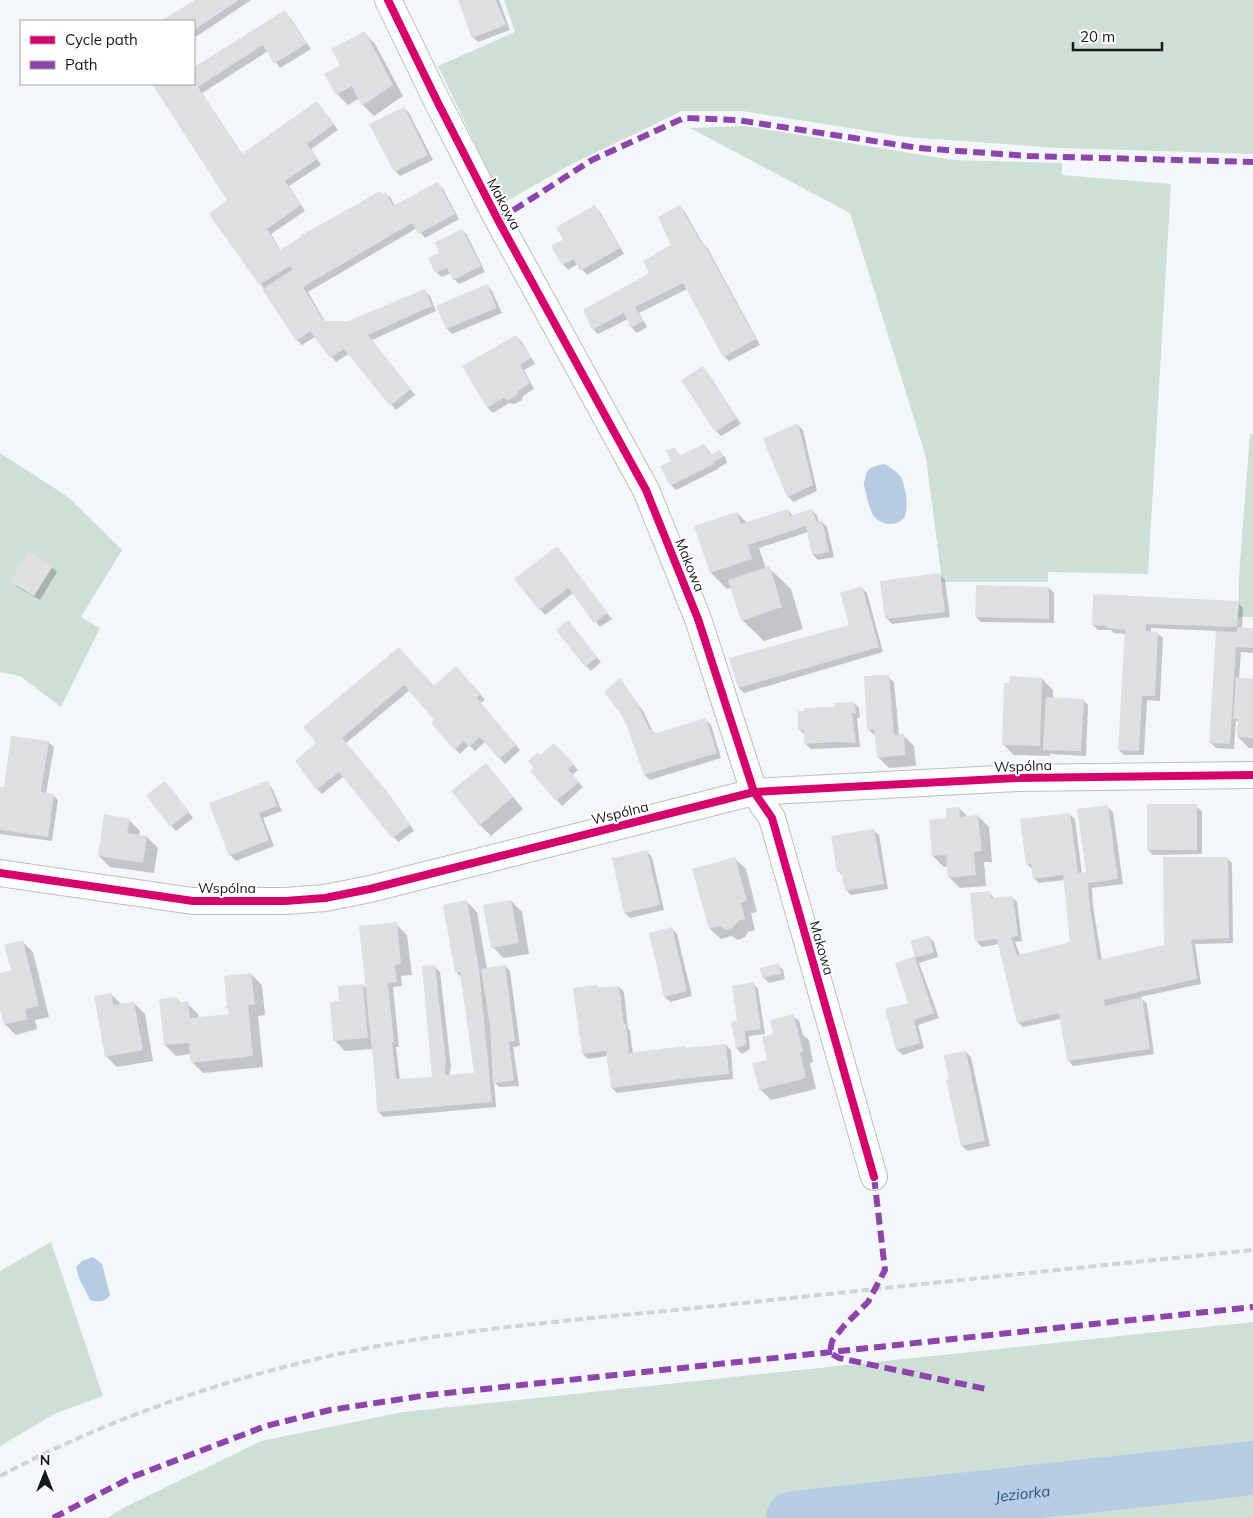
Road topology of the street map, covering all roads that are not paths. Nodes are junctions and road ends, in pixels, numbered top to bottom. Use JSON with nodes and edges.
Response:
{"nodes":[{"id":1,"x":388,"y":0,"type":"edge"},
{"id":2,"x":1253,"y":775,"type":"edge"},
{"id":3,"x":754,"y":792,"type":"junction"},
{"id":4,"x":0,"y":873,"type":"edge"},
{"id":5,"x":874,"y":1177,"type":"dead end"}],
"edges":[{"from":1,"to":3,"type":"street","name":"Makowa"},
{"from":2,"to":3,"type":"street","name":"Wspólna"},
{"from":3,"to":4,"type":"street","name":"Wspólna"},
{"from":3,"to":5,"type":"street","name":"Makowa"}]}
